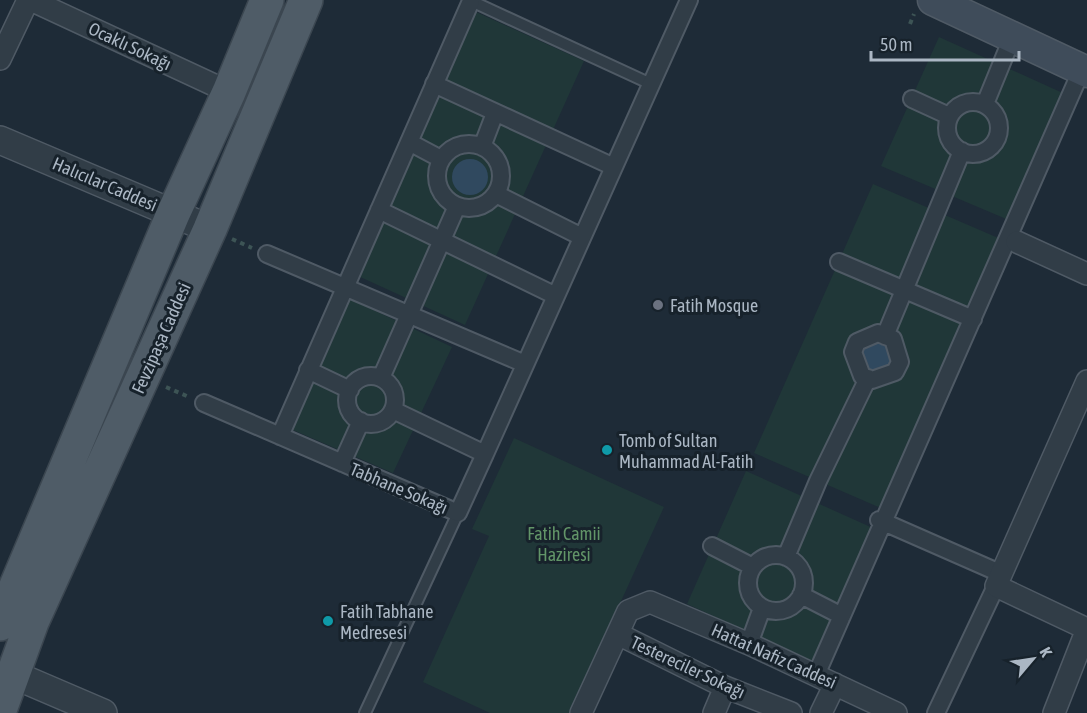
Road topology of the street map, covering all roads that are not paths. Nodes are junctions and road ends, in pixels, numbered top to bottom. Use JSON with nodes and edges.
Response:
{"nodes":[{"id":1,"x":29,"y":0,"type":"edge"},
{"id":2,"x":267,"y":0,"type":"edge"},
{"id":3,"x":306,"y":0,"type":"edge"},
{"id":4,"x":470,"y":0,"type":"edge"},
{"id":5,"x":689,"y":0,"type":"edge"},
{"id":6,"x":933,"y":0,"type":"edge"},
{"id":7,"x":1012,"y":38,"type":"junction"},
{"id":8,"x":0,"y":59,"type":"edge"},
{"id":9,"x":1084,"y":70,"type":"edge"},
{"id":10,"x":434,"y":84,"type":"junction"},
{"id":11,"x":651,"y":84,"type":"junction"},
{"id":12,"x":229,"y":92,"type":"junction"},
{"id":13,"x":912,"y":99,"type":"dead end"},
{"id":14,"x":985,"y":104,"type":"junction"},
{"id":15,"x":495,"y":113,"type":"junction"},
{"id":16,"x":950,"y":116,"type":"junction"},
{"id":17,"x":0,"y":140,"type":"edge"},
{"id":18,"x":409,"y":142,"type":"junction"},
{"id":19,"x":482,"y":147,"type":"junction"},
{"id":20,"x":962,"y":151,"type":"junction"},
{"id":21,"x":441,"y":159,"type":"junction"},
{"id":22,"x":614,"y":167,"type":"junction"},
{"id":23,"x":496,"y":194,"type":"junction"},
{"id":24,"x":457,"y":206,"type":"junction"},
{"id":25,"x":379,"y":210,"type":"junction"},
{"id":26,"x":173,"y":214,"type":"junction"},
{"id":27,"x":219,"y":233,"type":"junction"},
{"id":28,"x":582,"y":237,"type":"junction"},
{"id":29,"x":442,"y":241,"type":"junction"},
{"id":30,"x":1017,"y":242,"type":"dead end"},
{"id":31,"x":267,"y":254,"type":"road end"},
{"id":32,"x":839,"y":262,"type":"dead end"},
{"id":33,"x":1087,"y":274,"type":"edge"},
{"id":34,"x":345,"y":287,"type":"junction"},
{"id":35,"x":904,"y":291,"type":"junction"},
{"id":36,"x":556,"y":296,"type":"junction"},
{"id":37,"x":409,"y":314,"type":"junction"},
{"id":38,"x":973,"y":319,"type":"junction"},
{"id":39,"x":885,"y":336,"type":"junction"},
{"id":40,"x":525,"y":364,"type":"junction"},
{"id":41,"x":308,"y":370,"type":"junction"},
{"id":42,"x":381,"y":378,"type":"junction"},
{"id":43,"x":868,"y":378,"type":"junction"},
{"id":44,"x":1087,"y":381,"type":"edge"},
{"id":45,"x":350,"y":390,"type":"junction"},
{"id":46,"x":204,"y":403,"type":"road end"},
{"id":47,"x":393,"y":410,"type":"junction"},
{"id":48,"x":361,"y":422,"type":"junction"},
{"id":49,"x":279,"y":436,"type":"junction"},
{"id":50,"x":485,"y":454,"type":"junction"},
{"id":51,"x":342,"y":463,"type":"junction"},
{"id":52,"x":458,"y":513,"type":"junction"},
{"id":53,"x":881,"y":521,"type":"junction"},
{"id":54,"x":712,"y":546,"type":"dead end"},
{"id":55,"x":786,"y":557,"type":"junction"},
{"id":56,"x":753,"y":567,"type":"junction"},
{"id":57,"x":999,"y":580,"type":"junction"},
{"id":58,"x":801,"y":595,"type":"junction"},
{"id":59,"x":4,"y":605,"type":"edge"},
{"id":60,"x":762,"y":608,"type":"junction"},
{"id":61,"x":842,"y":616,"type":"junction"},
{"id":62,"x":1087,"y":629,"type":"edge"},
{"id":63,"x":618,"y":634,"type":"junction"},
{"id":64,"x":749,"y":644,"type":"junction"},
{"id":65,"x":12,"y":674,"type":"junction"},
{"id":66,"x":826,"y":679,"type":"junction"},
{"id":67,"x":725,"y":687,"type":"junction"},
{"id":68,"x":0,"y":710,"type":"edge"},
{"id":69,"x":103,"y":713,"type":"edge"},
{"id":70,"x":365,"y":713,"type":"edge"},
{"id":71,"x":581,"y":713,"type":"edge"},
{"id":72,"x":714,"y":713,"type":"edge"},
{"id":73,"x":791,"y":713,"type":"edge"},
{"id":74,"x":821,"y":713,"type":"edge"},
{"id":75,"x":896,"y":713,"type":"edge"},
{"id":76,"x":936,"y":713,"type":"edge"},
{"id":77,"x":1054,"y":713,"type":"edge"}],
"edges":[{"from":1,"to":8,"type":"street"},
{"from":1,"to":12,"type":"street","name":"Ocaklı Sokağı"},
{"from":2,"to":12,"type":"main road","name":"Fevzipaşa Caddesi"},
{"from":3,"to":27,"type":"main road","name":"Fevzipaşa Caddesi"},
{"from":4,"to":10,"type":"street"},
{"from":4,"to":11,"type":"lane"},
{"from":5,"to":11,"type":"street"},
{"from":6,"to":7,"type":"main road"},
{"from":7,"to":9,"type":"main road"},
{"from":7,"to":14,"type":"street"},
{"from":9,"to":38,"type":"street"},
{"from":10,"to":15,"type":"street"},
{"from":10,"to":18,"type":"street"},
{"from":11,"to":22,"type":"street"},
{"from":12,"to":26,"type":"main road","name":"Fevzipaşa Caddesi"},
{"from":13,"to":16,"type":"street"},
{"from":14,"to":16,"type":"street"},
{"from":14,"to":20,"type":"street"},
{"from":15,"to":19,"type":"street"},
{"from":15,"to":22,"type":"street"},
{"from":16,"to":20,"type":"street"},
{"from":17,"to":26,"type":"street","name":"Halıcılar Caddesi"},
{"from":18,"to":21,"type":"street"},
{"from":18,"to":25,"type":"street"},
{"from":19,"to":21,"type":"street"},
{"from":19,"to":23,"type":"street"},
{"from":20,"to":35,"type":"street"},
{"from":21,"to":24,"type":"street"},
{"from":22,"to":28,"type":"street"},
{"from":23,"to":24,"type":"street"},
{"from":23,"to":28,"type":"street"},
{"from":24,"to":29,"type":"street"},
{"from":25,"to":29,"type":"street"},
{"from":25,"to":34,"type":"street"},
{"from":26,"to":27,"type":"street","name":"Halıcılar Caddesi"},
{"from":26,"to":59,"type":"main road","name":"Fevzipaşa Caddesi"},
{"from":27,"to":65,"type":"main road","name":"Fevzipaşa Caddesi"},
{"from":28,"to":36,"type":"street"},
{"from":29,"to":36,"type":"street"},
{"from":29,"to":37,"type":"street"},
{"from":30,"to":33,"type":"street"},
{"from":31,"to":34,"type":"street"},
{"from":32,"to":35,"type":"street"},
{"from":34,"to":37,"type":"street"},
{"from":34,"to":41,"type":"street"},
{"from":35,"to":38,"type":"street"},
{"from":35,"to":39,"type":"street"},
{"from":36,"to":40,"type":"street"},
{"from":37,"to":40,"type":"street"},
{"from":37,"to":42,"type":"street"},
{"from":38,"to":53,"type":"street"},
{"from":39,"to":43,"type":"street"},
{"from":39,"to":43,"type":"street"},
{"from":40,"to":50,"type":"street"},
{"from":41,"to":45,"type":"street"},
{"from":41,"to":49,"type":"street"},
{"from":42,"to":45,"type":"street"},
{"from":42,"to":47,"type":"street"},
{"from":43,"to":55,"type":"street"},
{"from":44,"to":57,"type":"street"},
{"from":45,"to":48,"type":"street"},
{"from":46,"to":49,"type":"street","name":"Tabhane Sokağı"},
{"from":47,"to":48,"type":"street"},
{"from":47,"to":50,"type":"street"},
{"from":48,"to":51,"type":"street"},
{"from":49,"to":51,"type":"street","name":"Tabhane Sokağı"},
{"from":50,"to":52,"type":"street"},
{"from":51,"to":52,"type":"street","name":"Tabhane Sokağı"},
{"from":52,"to":70,"type":"lane","name":"Tabhane Sokağı"},
{"from":53,"to":57,"type":"street"},
{"from":53,"to":61,"type":"street"},
{"from":54,"to":56,"type":"street"},
{"from":55,"to":56,"type":"street"},
{"from":55,"to":58,"type":"street"},
{"from":56,"to":60,"type":"street"},
{"from":57,"to":62,"type":"street"},
{"from":57,"to":76,"type":"street"},
{"from":58,"to":60,"type":"street"},
{"from":58,"to":61,"type":"street"},
{"from":60,"to":64,"type":"street"},
{"from":61,"to":66,"type":"street"},
{"from":62,"to":77,"type":"street"},
{"from":63,"to":64,"type":"street","name":"Hattat Nafiz Caddesi"},
{"from":63,"to":67,"type":"street","name":"Testereciler Sokağı"},
{"from":63,"to":71,"type":"street"},
{"from":64,"to":66,"type":"street","name":"Hattat Nafiz Caddesi"},
{"from":65,"to":68,"type":"main road","name":"Fevzipaşa Caddesi"},
{"from":65,"to":69,"type":"street"},
{"from":66,"to":74,"type":"street"},
{"from":66,"to":75,"type":"street","name":"Hattat Nafiz Caddesi"},
{"from":67,"to":72,"type":"street"},
{"from":67,"to":73,"type":"street","name":"Testereciler Sokağı"}]}
